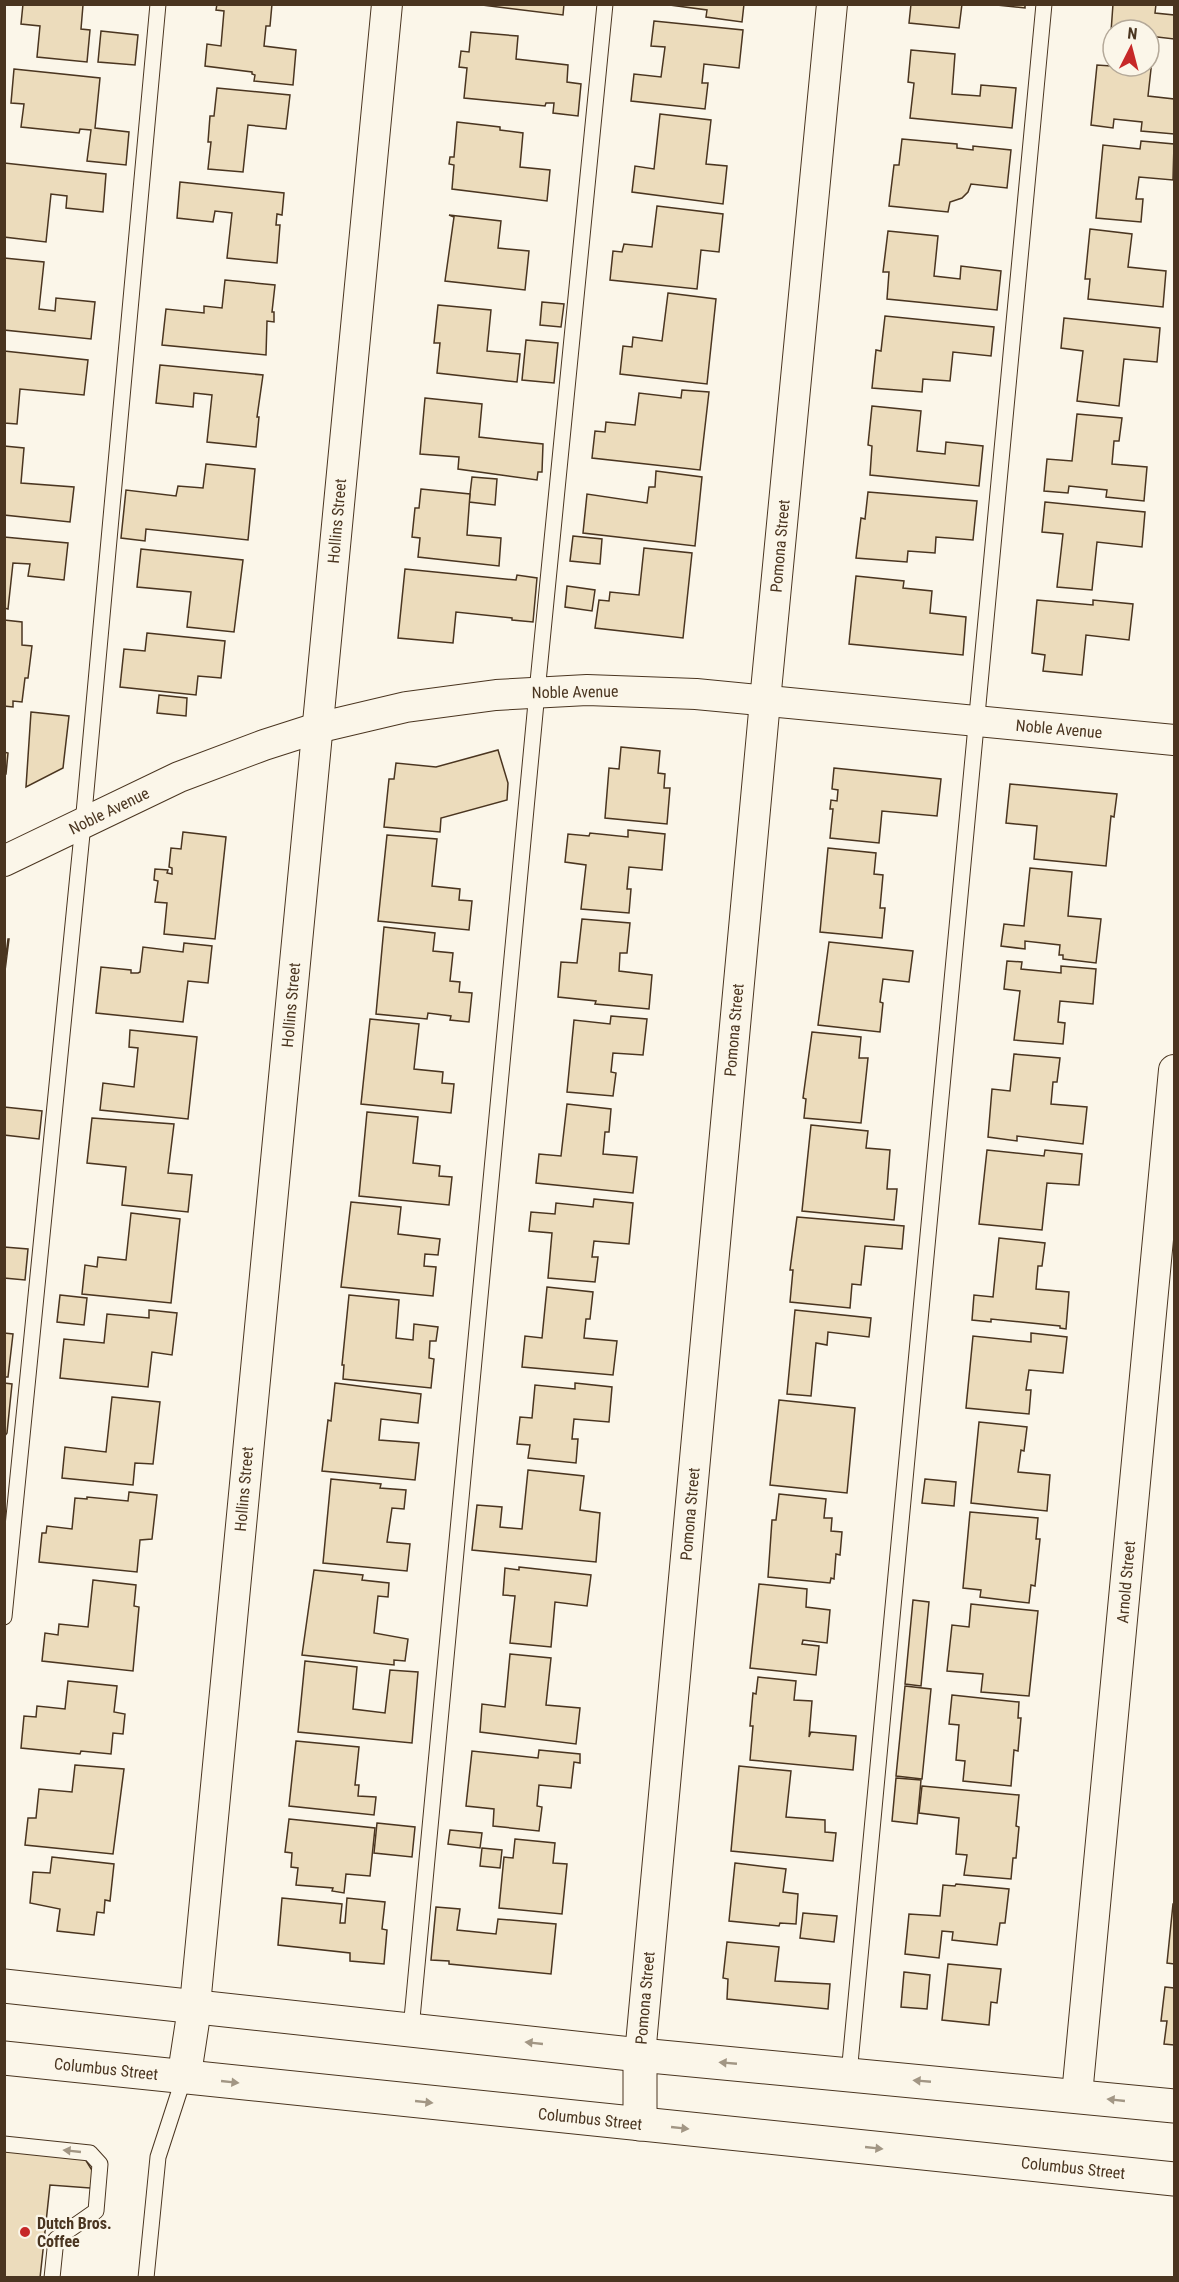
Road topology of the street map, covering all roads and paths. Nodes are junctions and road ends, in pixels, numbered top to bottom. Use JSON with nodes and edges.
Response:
{"nodes":[{"id":1,"x":158,"y":4,"type":"edge"},
{"id":2,"x":387,"y":4,"type":"edge"},
{"id":3,"x":605,"y":4,"type":"edge"},
{"id":4,"x":832,"y":4,"type":"edge"},
{"id":5,"x":1044,"y":4,"type":"edge"},
{"id":6,"x":537,"y":692,"type":"junction"},
{"id":7,"x":765,"y":701,"type":"junction"},
{"id":8,"x":976,"y":722,"type":"junction"},
{"id":9,"x":317,"y":728,"type":"junction"},
{"id":10,"x":1174,"y":741,"type":"edge"},
{"id":11,"x":82,"y":824,"type":"junction"},
{"id":12,"x":4,"y":861,"type":"edge"},
{"id":13,"x":1174,"y":1070,"type":"edge"},
{"id":14,"x":4,"y":1617,"type":"edge"},
{"id":15,"x":4,"y":1986,"type":"edge"},
{"id":16,"x":195,"y":2005,"type":"junction"},
{"id":17,"x":411,"y":2030,"type":"junction"},
{"id":18,"x":640,"y":2055,"type":"junction"},
{"id":19,"x":4,"y":2058,"type":"edge"},
{"id":20,"x":849,"y":2074,"type":"junction"},
{"id":21,"x":184,"y":2077,"type":"junction"},
{"id":22,"x":1077,"y":2095,"type":"junction"},
{"id":23,"x":1174,"y":2106,"type":"edge"},
{"id":24,"x":640,"y":2124,"type":"junction"},
{"id":25,"x":4,"y":2144,"type":"edge"},
{"id":26,"x":1174,"y":2179,"type":"edge"},
{"id":27,"x":52,"y":2277,"type":"edge"},
{"id":28,"x":146,"y":2277,"type":"edge"}],
"edges":[{"from":1,"to":11,"type":"lane"},
{"from":2,"to":9,"type":"street","name":"Hollins Street"},
{"from":3,"to":6,"type":"lane"},
{"from":4,"to":7,"type":"street","name":"Pomona Street"},
{"from":5,"to":8,"type":"lane"},
{"from":6,"to":7,"type":"street","name":"Noble Avenue"},
{"from":6,"to":9,"type":"street","name":"Noble Avenue"},
{"from":6,"to":17,"type":"lane"},
{"from":7,"to":8,"type":"street","name":"Noble Avenue"},
{"from":7,"to":18,"type":"street","name":"Pomona Street"},
{"from":8,"to":10,"type":"street","name":"Noble Avenue"},
{"from":8,"to":20,"type":"lane"},
{"from":9,"to":11,"type":"street","name":"Noble Avenue"},
{"from":9,"to":16,"type":"street","name":"Hollins Street"},
{"from":11,"to":12,"type":"street","name":"Noble Avenue"},
{"from":11,"to":14,"type":"lane"},
{"from":13,"to":22,"type":"street","name":"Arnold Street"},
{"from":15,"to":16,"type":"main road"},
{"from":16,"to":17,"type":"main road"},
{"from":16,"to":21,"type":"main road"},
{"from":18,"to":17,"type":"main road","one_way":true},
{"from":20,"to":18,"type":"main road","one_way":true},
{"from":18,"to":24,"type":"main road"},
{"from":19,"to":21,"type":"main road","name":"Columbus Street"},
{"from":22,"to":20,"type":"main road","one_way":true},
{"from":21,"to":24,"type":"main road","name":"Columbus Street","one_way":true},
{"from":21,"to":28,"type":"lane"},
{"from":23,"to":22,"type":"main road","one_way":true},
{"from":24,"to":26,"type":"main road","name":"Columbus Street","one_way":true},
{"from":27,"to":25,"type":"lane","one_way":true}]}
